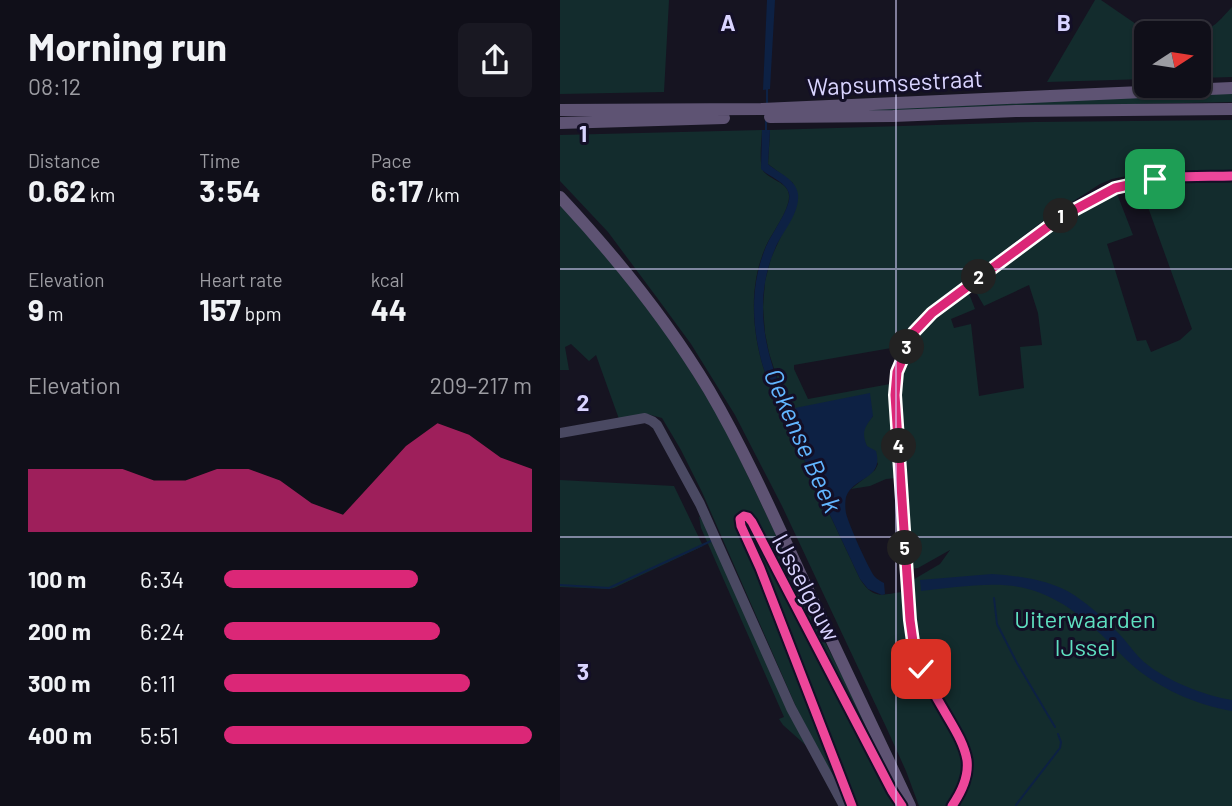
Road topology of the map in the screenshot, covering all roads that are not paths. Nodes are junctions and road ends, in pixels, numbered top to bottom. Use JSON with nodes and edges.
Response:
{"nodes":[{"id":1,"x":1232,"y":88,"type":"edge"},
{"id":2,"x":1232,"y":109,"type":"edge"},
{"id":3,"x":560,"y":110,"type":"edge"},
{"id":4,"x":768,"y":113,"type":"junction"},
{"id":5,"x":560,"y":123,"type":"edge"},
{"id":6,"x":1232,"y":176,"type":"edge"},
{"id":7,"x":560,"y":197,"type":"edge"},
{"id":8,"x":560,"y":433,"type":"edge"},
{"id":9,"x":844,"y":806,"type":"edge"},
{"id":10,"x":910,"y":806,"type":"edge"},
{"id":11,"x":952,"y":806,"type":"edge"}],
"edges":[{"from":1,"to":4,"type":"main road","name":"Wapsumsestraat"},
{"from":2,"to":4,"type":"main road","name":"Wapsumsestraat"},
{"from":3,"to":4,"type":"main road","name":"Wapsumsestraat"},
{"from":4,"to":5,"type":"main road","name":"Wapsumsestraat"},
{"from":6,"to":11,"type":"street"},
{"from":7,"to":10,"type":"main road","name":"IJsselgouw"},
{"from":8,"to":9,"type":"street"}]}
